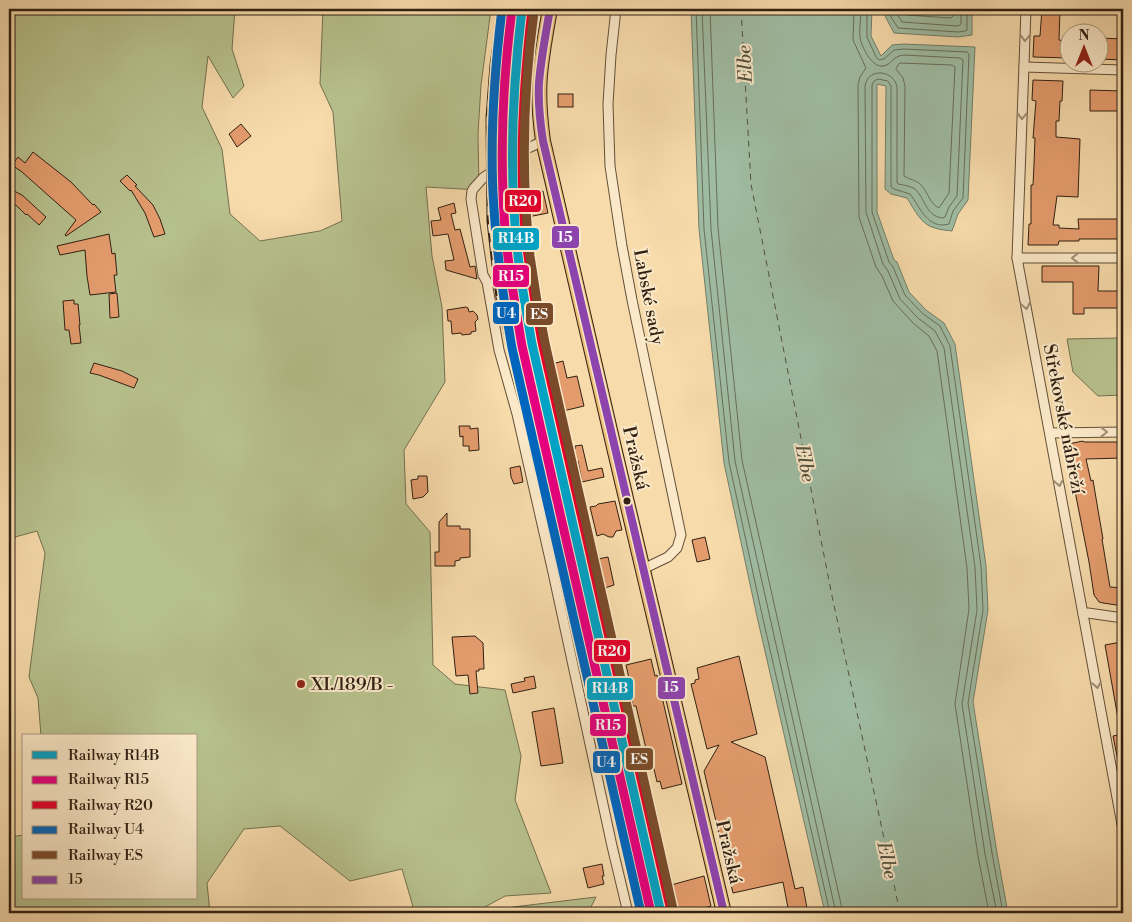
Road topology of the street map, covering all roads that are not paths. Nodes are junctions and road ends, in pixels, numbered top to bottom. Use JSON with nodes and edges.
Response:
{"nodes":[{"id":1,"x":550,"y":9,"type":"edge"},
{"id":2,"x":616,"y":9,"type":"edge"},
{"id":3,"x":1026,"y":9,"type":"edge"},
{"id":4,"x":1024,"y":67,"type":"junction"},
{"id":5,"x":1123,"y":70,"type":"edge"},
{"id":6,"x":543,"y":141,"type":"junction"},
{"id":7,"x":1017,"y":258,"type":"junction"},
{"id":8,"x":1123,"y":258,"type":"edge"},
{"id":9,"x":1123,"y":432,"type":"edge"},
{"id":10,"x":1050,"y":433,"type":"junction"},
{"id":11,"x":643,"y":569,"type":"junction"},
{"id":12,"x":1083,"y":614,"type":"junction"},
{"id":13,"x":1123,"y":618,"type":"edge"},
{"id":14,"x":1123,"y":830,"type":"edge"},
{"id":15,"x":628,"y":913,"type":"edge"},
{"id":16,"x":724,"y":913,"type":"edge"}],
"edges":[{"from":1,"to":6,"type":"main road","name":"Pražská"},
{"from":2,"to":11,"type":"street","name":"Labské sady"},
{"from":3,"to":4,"type":"street","name":"Střekovské nábřeží","one_way":true},
{"from":4,"to":5,"type":"street"},
{"from":4,"to":7,"type":"street","name":"Střekovské nábřeží","one_way":true},
{"from":6,"to":11,"type":"main road","name":"Pražská"},
{"from":6,"to":15,"type":"street"},
{"from":8,"to":7,"type":"street","one_way":true},
{"from":7,"to":10,"type":"street","name":"Střekovské nábřeží","one_way":true},
{"from":10,"to":9,"type":"street","one_way":true},
{"from":10,"to":12,"type":"street","name":"Střekovské nábřeží","one_way":true},
{"from":11,"to":16,"type":"main road","name":"Pražská"},
{"from":12,"to":13,"type":"street"},
{"from":12,"to":14,"type":"street","name":"Střekovské nábřeží","one_way":true}]}
